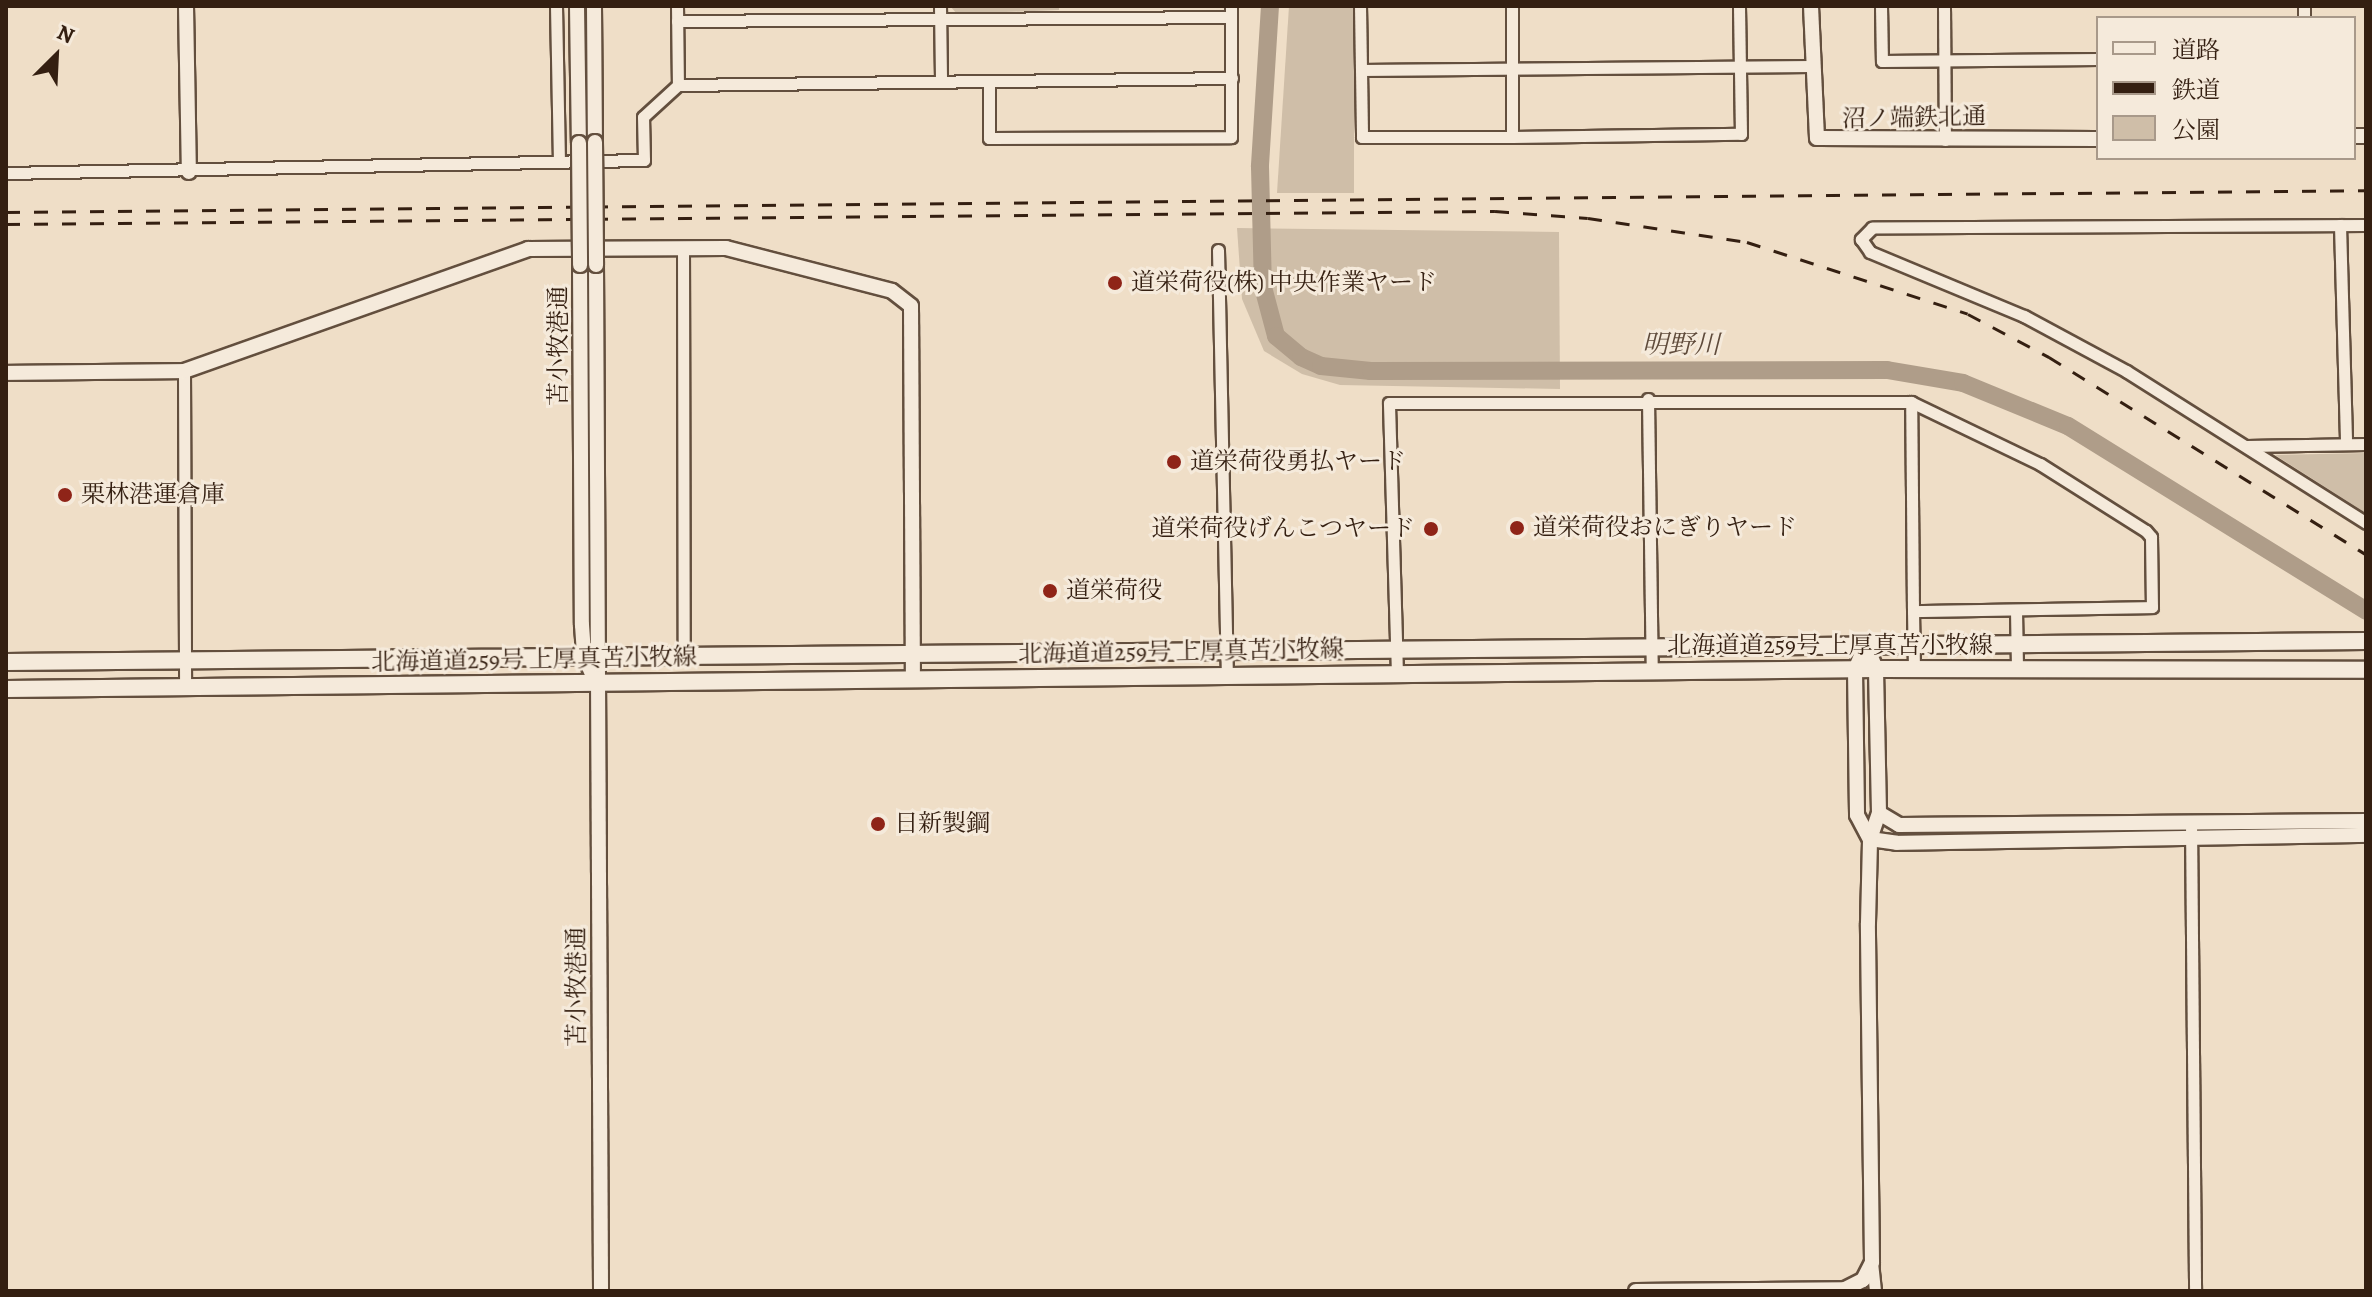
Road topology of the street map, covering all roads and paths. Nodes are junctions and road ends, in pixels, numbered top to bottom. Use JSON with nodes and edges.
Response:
{"nodes":[{"id":1,"x":186,"y":6,"type":"edge"},
{"id":2,"x":556,"y":6,"type":"edge"},
{"id":3,"x":577,"y":6,"type":"edge"},
{"id":4,"x":594,"y":6,"type":"edge"},
{"id":5,"x":677,"y":6,"type":"edge"},
{"id":6,"x":940,"y":6,"type":"edge"},
{"id":7,"x":1064,"y":6,"type":"edge"},
{"id":8,"x":1360,"y":6,"type":"edge"},
{"id":9,"x":1512,"y":6,"type":"edge"},
{"id":10,"x":1739,"y":6,"type":"edge"},
{"id":11,"x":1811,"y":6,"type":"edge"},
{"id":12,"x":1881,"y":6,"type":"edge"},
{"id":13,"x":1944,"y":6,"type":"edge"},
{"id":14,"x":1231,"y":12,"type":"edge"},
{"id":15,"x":1064,"y":19,"type":"junction"},
{"id":16,"x":940,"y":20,"type":"junction"},
{"id":17,"x":677,"y":21,"type":"junction"},
{"id":18,"x":2096,"y":59,"type":"edge"},
{"id":19,"x":1944,"y":60,"type":"junction"},
{"id":20,"x":1811,"y":66,"type":"junction"},
{"id":21,"x":1739,"y":67,"type":"junction"},
{"id":22,"x":1512,"y":69,"type":"junction"},
{"id":23,"x":1361,"y":70,"type":"junction"},
{"id":24,"x":1232,"y":78,"type":"junction"},
{"id":25,"x":989,"y":81,"type":"junction"},
{"id":26,"x":941,"y":82,"type":"junction"},
{"id":27,"x":678,"y":85,"type":"junction"},
{"id":28,"x":1512,"y":137,"type":"junction"},
{"id":29,"x":2096,"y":139,"type":"edge"},
{"id":30,"x":1945,"y":140,"type":"junction"},
{"id":31,"x":559,"y":162,"type":"junction"},
{"id":32,"x":189,"y":172,"type":"junction"},
{"id":33,"x":6,"y":173,"type":"edge"},
{"id":34,"x":2340,"y":225,"type":"junction"},
{"id":35,"x":2366,"y":225,"type":"edge"},
{"id":36,"x":683,"y":247,"type":"junction"},
{"id":37,"x":1218,"y":250,"type":"dead end"},
{"id":38,"x":184,"y":371,"type":"junction"},
{"id":39,"x":6,"y":373,"type":"edge"},
{"id":40,"x":1648,"y":399,"type":"junction"},
{"id":41,"x":1911,"y":402,"type":"junction"},
{"id":42,"x":2346,"y":444,"type":"junction"},
{"id":43,"x":2366,"y":444,"type":"edge"},
{"id":44,"x":2247,"y":446,"type":"junction"},
{"id":45,"x":2366,"y":523,"type":"edge"},
{"id":46,"x":2016,"y":610,"type":"junction"},
{"id":47,"x":1913,"y":611,"type":"junction"},
{"id":48,"x":2366,"y":641,"type":"edge"},
{"id":49,"x":1914,"y":643,"type":"junction"},
{"id":50,"x":2016,"y":643,"type":"junction"},
{"id":51,"x":1866,"y":644,"type":"junction"},
{"id":52,"x":1651,"y":645,"type":"junction"},
{"id":53,"x":1397,"y":648,"type":"junction"},
{"id":54,"x":1226,"y":650,"type":"junction"},
{"id":55,"x":912,"y":653,"type":"junction"},
{"id":56,"x":684,"y":655,"type":"junction"},
{"id":57,"x":592,"y":656,"type":"junction"},
{"id":58,"x":185,"y":660,"type":"junction"},
{"id":59,"x":6,"y":662,"type":"edge"},
{"id":60,"x":1876,"y":669,"type":"junction"},
{"id":61,"x":1914,"y":669,"type":"junction"},
{"id":62,"x":2017,"y":669,"type":"junction"},
{"id":63,"x":1855,"y":670,"type":"junction"},
{"id":64,"x":2362,"y":670,"type":"edge"},
{"id":65,"x":1652,"y":671,"type":"junction"},
{"id":66,"x":1397,"y":674,"type":"junction"},
{"id":67,"x":1227,"y":676,"type":"junction"},
{"id":68,"x":913,"y":679,"type":"junction"},
{"id":69,"x":597,"y":684,"type":"junction"},
{"id":70,"x":185,"y":687,"type":"junction"},
{"id":71,"x":6,"y":689,"type":"edge"},
{"id":72,"x":1879,"y":813,"type":"junction"},
{"id":73,"x":2366,"y":821,"type":"edge"},
{"id":74,"x":2190,"y":829,"type":"junction"},
{"id":75,"x":2366,"y":835,"type":"edge"},
{"id":76,"x":1870,"y":839,"type":"junction"},
{"id":77,"x":1872,"y":1262,"type":"junction"},
{"id":78,"x":601,"y":1291,"type":"edge"},
{"id":79,"x":1636,"y":1291,"type":"edge"},
{"id":80,"x":1875,"y":1291,"type":"edge"},
{"id":81,"x":2195,"y":1291,"type":"edge"}],
"edges":[{"from":1,"to":32,"type":"street"},
{"from":2,"to":31,"type":"street"},
{"from":3,"to":57,"type":"street","name":"苫小牧港通","bridge":true},
{"from":4,"to":57,"type":"street","name":"苫小牧港通","bridge":true},
{"from":5,"to":17,"type":"street"},
{"from":6,"to":16,"type":"street"},
{"from":7,"to":15,"type":"street"},
{"from":8,"to":23,"type":"street"},
{"from":9,"to":22,"type":"street"},
{"from":10,"to":21,"type":"street"},
{"from":11,"to":20,"type":"street","name":"沼ノ端鉄北通"},
{"from":12,"to":19,"type":"street"},
{"from":13,"to":19,"type":"street"},
{"from":14,"to":15,"type":"street"},
{"from":14,"to":24,"type":"street"},
{"from":15,"to":16,"type":"street"},
{"from":16,"to":17,"type":"street"},
{"from":16,"to":26,"type":"street"},
{"from":17,"to":27,"type":"street"},
{"from":18,"to":19,"type":"street"},
{"from":19,"to":30,"type":"street"},
{"from":20,"to":21,"type":"street"},
{"from":20,"to":30,"type":"street","name":"沼ノ端鉄北通"},
{"from":21,"to":22,"type":"street"},
{"from":21,"to":28,"type":"street"},
{"from":22,"to":23,"type":"street"},
{"from":22,"to":28,"type":"street"},
{"from":23,"to":28,"type":"street"},
{"from":24,"to":25,"type":"street"},
{"from":24,"to":25,"type":"street"},
{"from":25,"to":26,"type":"street"},
{"from":26,"to":27,"type":"street"},
{"from":27,"to":31,"type":"street"},
{"from":29,"to":30,"type":"street","name":"沼ノ端鉄北通"},
{"from":31,"to":32,"type":"street"},
{"from":32,"to":33,"type":"street"},
{"from":34,"to":35,"type":"street"},
{"from":34,"to":42,"type":"street"},
{"from":34,"to":44,"type":"street"},
{"from":36,"to":38,"type":"street"},
{"from":36,"to":55,"type":"street"},
{"from":36,"to":56,"type":"street"},
{"from":37,"to":54,"type":"street"},
{"from":38,"to":39,"type":"street"},
{"from":38,"to":58,"type":"street"},
{"from":40,"to":41,"type":"street"},
{"from":40,"to":52,"type":"street"},
{"from":40,"to":53,"type":"street"},
{"from":41,"to":46,"type":"street"},
{"from":41,"to":47,"type":"street"},
{"from":42,"to":43,"type":"street"},
{"from":42,"to":44,"type":"street"},
{"from":44,"to":45,"type":"street"},
{"from":46,"to":47,"type":"street"},
{"from":46,"to":50,"type":"street"},
{"from":47,"to":49,"type":"street"},
{"from":48,"to":50,"type":"main road","name":"北海道道259号 上厚真苫小牧線"},
{"from":49,"to":50,"type":"main road","name":"北海道道259号 上厚真苫小牧線"},
{"from":49,"to":51,"type":"main road","name":"北海道道259号 上厚真苫小牧線"},
{"from":49,"to":61,"type":"street"},
{"from":50,"to":62,"type":"street"},
{"from":51,"to":52,"type":"main road","name":"北海道道259号 上厚真苫小牧線"},
{"from":51,"to":60,"type":"street"},
{"from":51,"to":63,"type":"street"},
{"from":52,"to":53,"type":"main road","name":"北海道道259号 上厚真苫小牧線"},
{"from":52,"to":65,"type":"street"},
{"from":53,"to":54,"type":"main road","name":"北海道道259号 上厚真苫小牧線"},
{"from":53,"to":66,"type":"street"},
{"from":54,"to":55,"type":"main road","name":"北海道道259号 上厚真苫小牧線"},
{"from":54,"to":67,"type":"street"},
{"from":55,"to":56,"type":"main road","name":"北海道道259号 上厚真苫小牧線"},
{"from":55,"to":68,"type":"street"},
{"from":56,"to":57,"type":"main road","name":"北海道道259号 上厚真苫小牧線"},
{"from":57,"to":58,"type":"main road","name":"北海道道259号 上厚真苫小牧線"},
{"from":57,"to":69,"type":"street","name":"苫小牧港通"},
{"from":58,"to":59,"type":"main road","name":"北海道道259号 上厚真苫小牧線"},
{"from":58,"to":70,"type":"street"},
{"from":60,"to":61,"type":"main road","name":"北海道道259号 上厚真苫小牧線"},
{"from":60,"to":63,"type":"main road","name":"北海道道259号 上厚真苫小牧線"},
{"from":60,"to":72,"type":"street"},
{"from":61,"to":62,"type":"main road","name":"北海道道259号 上厚真苫小牧線"},
{"from":62,"to":64,"type":"main road","name":"北海道道259号 上厚真苫小牧線"},
{"from":63,"to":65,"type":"main road","name":"北海道道259号 上厚真苫小牧線"},
{"from":63,"to":76,"type":"street"},
{"from":65,"to":66,"type":"main road","name":"北海道道259号 上厚真苫小牧線"},
{"from":66,"to":67,"type":"main road","name":"北海道道259号 上厚真苫小牧線"},
{"from":67,"to":68,"type":"main road","name":"北海道道259号 上厚真苫小牧線"},
{"from":68,"to":69,"type":"main road","name":"北海道道259号 上厚真苫小牧線"},
{"from":69,"to":70,"type":"main road","name":"北海道道259号 上厚真苫小牧線"},
{"from":69,"to":78,"type":"street","name":"苫小牧港通"},
{"from":70,"to":71,"type":"main road","name":"北海道道259号 上厚真苫小牧線"},
{"from":72,"to":74,"type":"street"},
{"from":72,"to":76,"type":"street"},
{"from":73,"to":74,"type":"street"},
{"from":74,"to":75,"type":"street"},
{"from":74,"to":76,"type":"street"},
{"from":74,"to":81,"type":"street"},
{"from":76,"to":77,"type":"street"},
{"from":77,"to":79,"type":"street"},
{"from":77,"to":80,"type":"street"}]}
